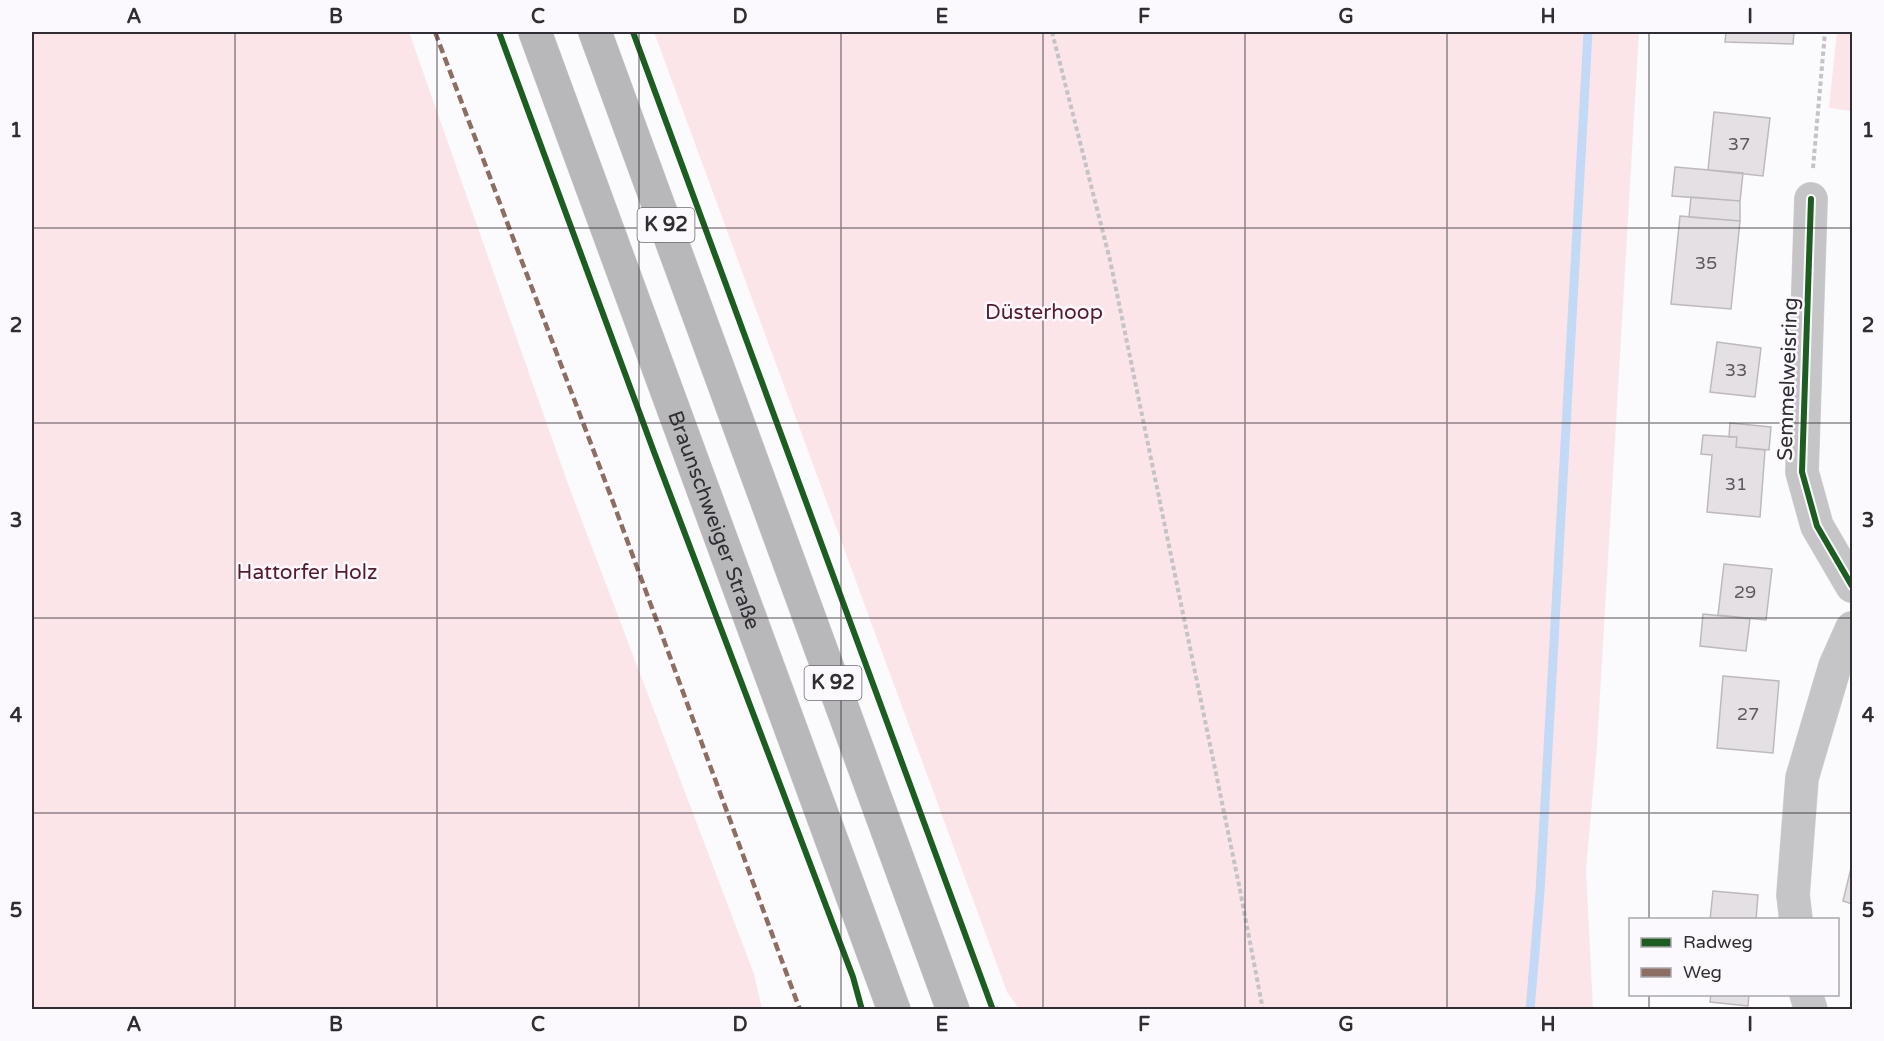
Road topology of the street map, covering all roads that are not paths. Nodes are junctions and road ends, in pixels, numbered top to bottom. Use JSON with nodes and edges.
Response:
{"nodes":[{"id":1,"x":536,"y":32,"type":"edge"},
{"id":2,"x":595,"y":32,"type":"edge"},
{"id":3,"x":1811,"y":199,"type":"road end"},
{"id":4,"x":1852,"y":585,"type":"edge"},
{"id":5,"x":1852,"y":628,"type":"edge"},
{"id":6,"x":1796,"y":918,"type":"edge"},
{"id":7,"x":894,"y":1010,"type":"edge"},
{"id":8,"x":953,"y":1010,"type":"edge"}],
"edges":[{"from":1,"to":7,"type":"highway","name":"Braunschweiger Straße","number":"K 92"},
{"from":2,"to":8,"type":"highway","number":"K 92"},
{"from":3,"to":4,"type":"street","name":"Semmelweisring"},
{"from":5,"to":6,"type":"street"}]}
